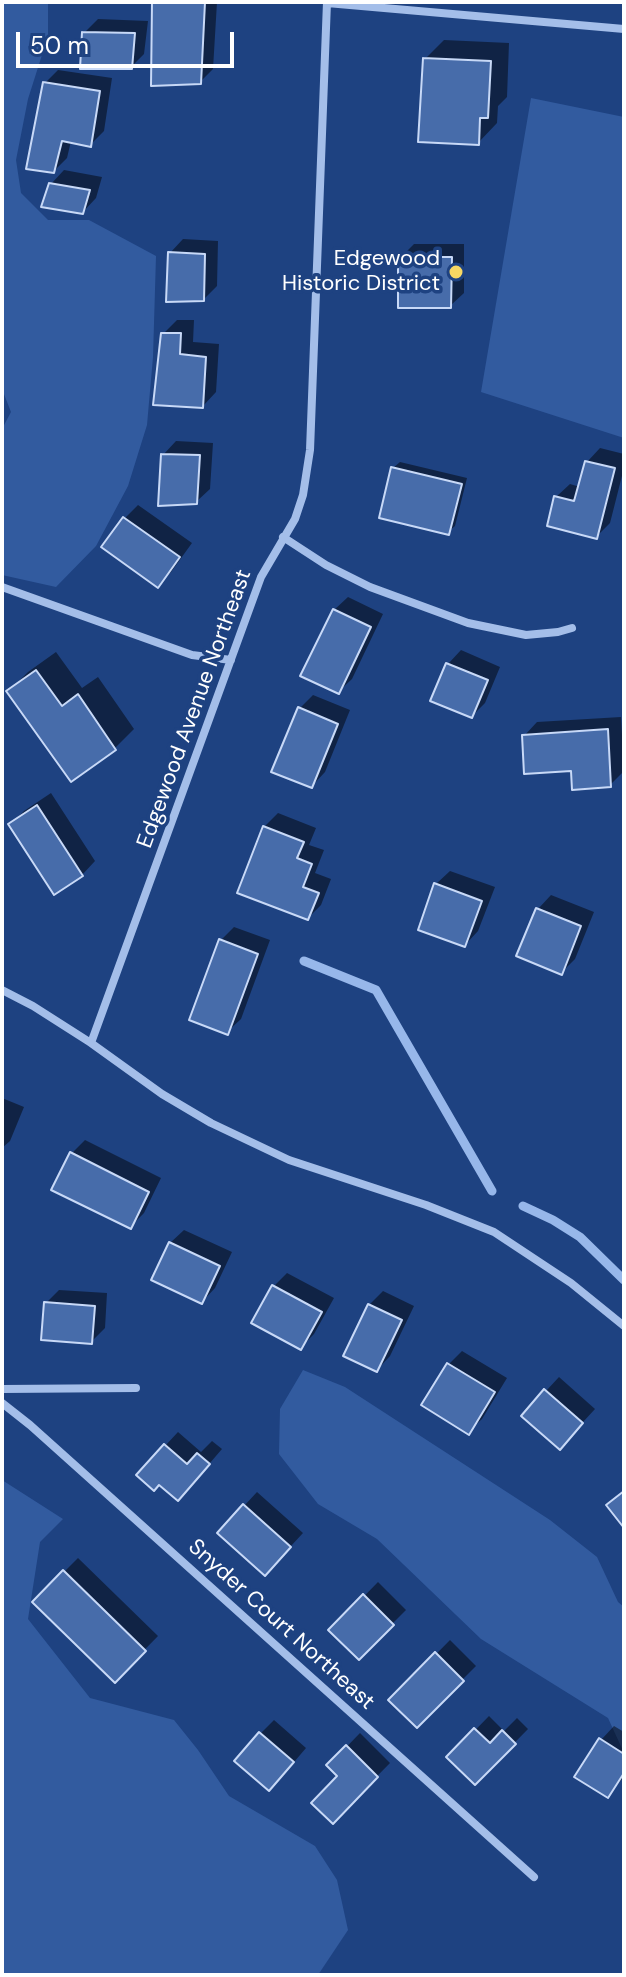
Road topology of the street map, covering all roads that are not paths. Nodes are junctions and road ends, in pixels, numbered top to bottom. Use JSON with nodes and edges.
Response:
{"nodes":[{"id":1,"x":327,"y":3,"type":"edge"},
{"id":2,"x":624,"y":29,"type":"edge"},
{"id":3,"x":283,"y":537,"type":"junction"},
{"id":4,"x":2,"y":587,"type":"edge"},
{"id":5,"x":572,"y":628,"type":"dead end"},
{"id":6,"x":231,"y":660,"type":"junction"},
{"id":7,"x":2,"y":990,"type":"edge"},
{"id":8,"x":91,"y":1043,"type":"junction"},
{"id":9,"x":624,"y":1326,"type":"edge"},
{"id":10,"x":136,"y":1388,"type":"dead end"},
{"id":11,"x":2,"y":1389,"type":"edge"},
{"id":12,"x":2,"y":1403,"type":"edge"},
{"id":13,"x":534,"y":1877,"type":"dead end"}],
"edges":[{"from":1,"to":2,"type":"street"},
{"from":1,"to":3,"type":"street","name":"Edgewood Avenue Northeast"},
{"from":3,"to":5,"type":"street"},
{"from":3,"to":6,"type":"street","name":"Edgewood Avenue Northeast"},
{"from":4,"to":6,"type":"street"},
{"from":6,"to":8,"type":"street","name":"Edgewood Avenue Northeast"},
{"from":7,"to":8,"type":"street"},
{"from":8,"to":9,"type":"street"},
{"from":10,"to":11,"type":"street"},
{"from":12,"to":13,"type":"street","name":"Snyder Court Northeast"}]}
